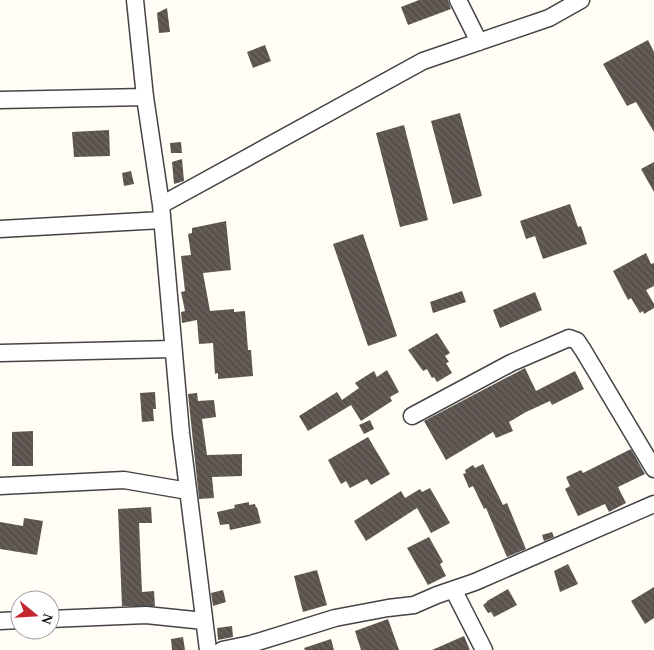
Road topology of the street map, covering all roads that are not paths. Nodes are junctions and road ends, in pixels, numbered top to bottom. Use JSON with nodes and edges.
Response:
{"nodes":[{"id":1,"x":135,"y":0,"type":"edge"},
{"id":2,"x":458,"y":0,"type":"edge"},
{"id":3,"x":582,"y":0,"type":"edge"},
{"id":4,"x":479,"y":42,"type":"junction"},
{"id":5,"x":145,"y":97,"type":"junction"},
{"id":6,"x":0,"y":100,"type":"edge"},
{"id":7,"x":161,"y":213,"type":"junction"},
{"id":8,"x":0,"y":229,"type":"edge"},
{"id":9,"x":173,"y":350,"type":"junction"},
{"id":10,"x":0,"y":353,"type":"edge"},
{"id":11,"x":412,"y":416,"type":"dead end"},
{"id":12,"x":654,"y":469,"type":"edge"},
{"id":13,"x":0,"y":486,"type":"edge"},
{"id":14,"x":188,"y":491,"type":"junction"},
{"id":15,"x":654,"y":504,"type":"edge"},
{"id":16,"x":454,"y":591,"type":"junction"},
{"id":17,"x":60,"y":619,"type":"edge"},
{"id":18,"x":204,"y":621,"type":"junction"},
{"id":19,"x":208,"y":650,"type":"edge"},
{"id":20,"x":222,"y":650,"type":"edge"},
{"id":21,"x":484,"y":650,"type":"edge"}],
"edges":[{"from":1,"to":5,"type":"street"},
{"from":2,"to":4,"type":"street"},
{"from":3,"to":4,"type":"street"},
{"from":4,"to":7,"type":"street"},
{"from":5,"to":6,"type":"street"},
{"from":5,"to":7,"type":"street"},
{"from":7,"to":8,"type":"street"},
{"from":7,"to":9,"type":"street"},
{"from":9,"to":10,"type":"street"},
{"from":9,"to":14,"type":"street"},
{"from":11,"to":12,"type":"street"},
{"from":13,"to":14,"type":"street"},
{"from":14,"to":18,"type":"street"},
{"from":15,"to":16,"type":"street"},
{"from":16,"to":20,"type":"street"},
{"from":16,"to":21,"type":"street"},
{"from":17,"to":18,"type":"street"},
{"from":18,"to":19,"type":"street"}]}
